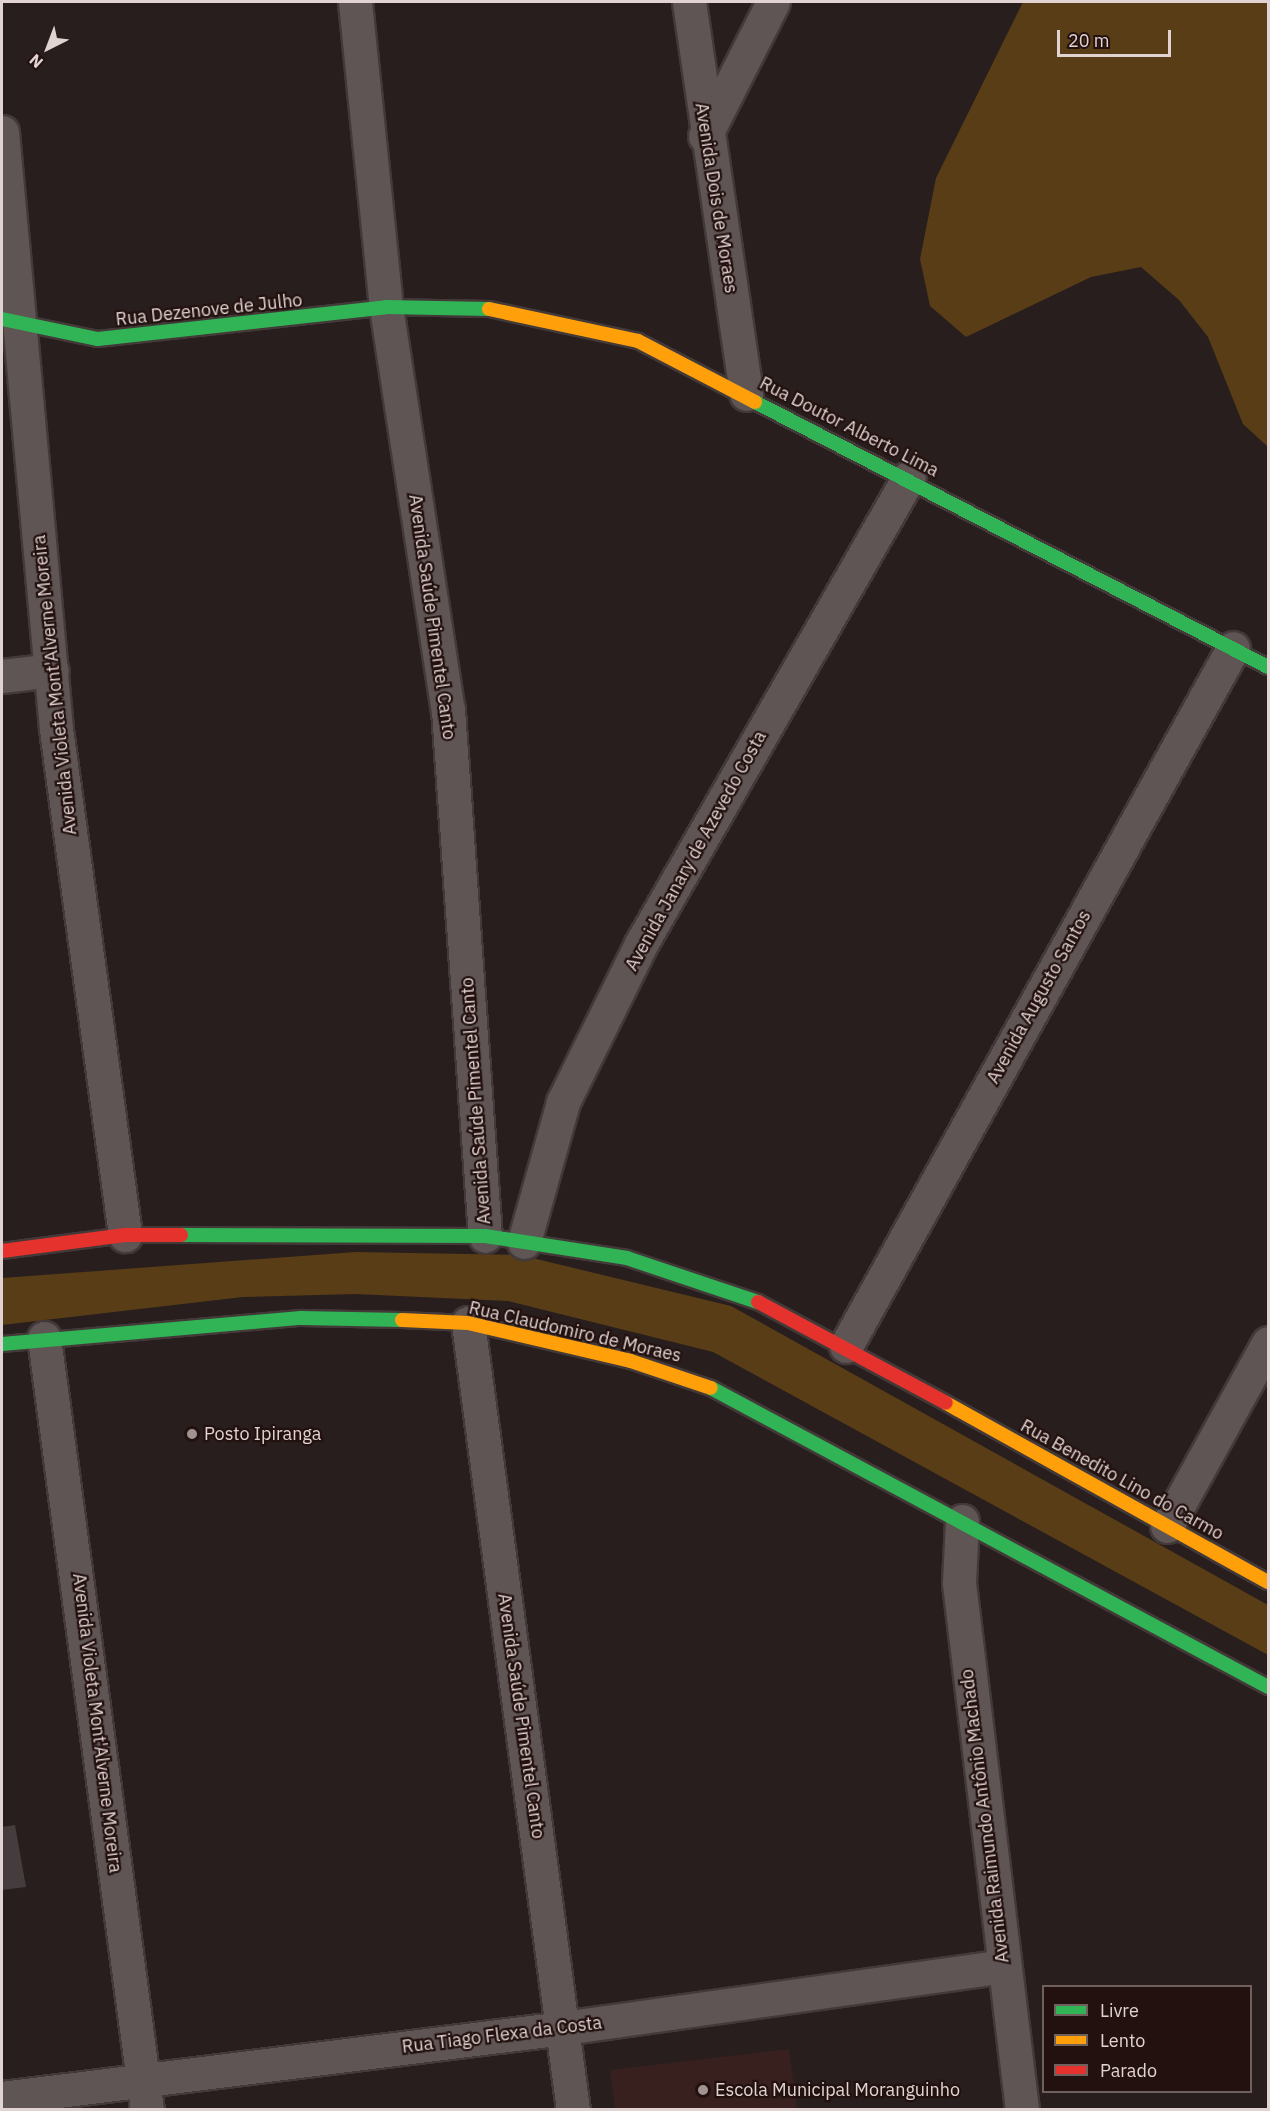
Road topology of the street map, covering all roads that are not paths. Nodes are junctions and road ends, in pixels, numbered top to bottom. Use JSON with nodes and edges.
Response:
{"nodes":[{"id":1,"x":355,"y":2,"type":"edge"},
{"id":2,"x":689,"y":2,"type":"edge"},
{"id":3,"x":773,"y":2,"type":"edge"},
{"id":4,"x":2,"y":132,"type":"edge"},
{"id":5,"x":705,"y":136,"type":"junction"},
{"id":6,"x":386,"y":308,"type":"junction"},
{"id":7,"x":11,"y":321,"type":"edge"},
{"id":8,"x":746,"y":394,"type":"junction"},
{"id":9,"x":909,"y":477,"type":"junction"},
{"id":10,"x":1233,"y":648,"type":"junction"},
{"id":11,"x":1269,"y":667,"type":"edge"},
{"id":12,"x":52,"y":670,"type":"junction"},
{"id":13,"x":2,"y":676,"type":"edge"},
{"id":14,"x":125,"y":1235,"type":"junction"},
{"id":15,"x":485,"y":1236,"type":"junction"},
{"id":16,"x":524,"y":1242,"type":"junction"},
{"id":17,"x":2,"y":1251,"type":"edge"},
{"id":18,"x":468,"y":1323,"type":"junction"},
{"id":19,"x":44,"y":1338,"type":"junction"},
{"id":20,"x":1269,"y":1343,"type":"edge"},
{"id":21,"x":2,"y":1344,"type":"edge"},
{"id":22,"x":846,"y":1346,"type":"junction"},
{"id":23,"x":962,"y":1521,"type":"junction"},
{"id":24,"x":1167,"y":1526,"type":"junction"},
{"id":25,"x":1269,"y":1582,"type":"edge"},
{"id":26,"x":1269,"y":1687,"type":"edge"},
{"id":27,"x":1002,"y":1965,"type":"junction"},
{"id":28,"x":563,"y":2028,"type":"junction"},
{"id":29,"x":145,"y":2094,"type":"edge"},
{"id":30,"x":2,"y":2098,"type":"edge"},
{"id":31,"x":573,"y":2109,"type":"edge"},
{"id":32,"x":1022,"y":2109,"type":"edge"}],
"edges":[{"from":1,"to":6,"type":"street","name":"Avenida Saúde Pimentel Canto"},
{"from":2,"to":5,"type":"street","name":"Avenida Dois de Moraes"},
{"from":3,"to":5,"type":"street"},
{"from":4,"to":7,"type":"street","name":"Avenida Violeta Mont'Alverne Moreira"},
{"from":5,"to":8,"type":"street","name":"Avenida Dois de Moraes"},
{"from":6,"to":7,"type":"main road","name":"Rua Dezenove de Julho"},
{"from":6,"to":8,"type":"main road","name":"Rua Doutor Alberto Lima"},
{"from":6,"to":15,"type":"street","name":"Avenida Saúde Pimentel Canto"},
{"from":7,"to":12,"type":"street","name":"Avenida Violeta Mont'Alverne Moreira"},
{"from":8,"to":9,"type":"main road","name":"Rua Doutor Alberto Lima"},
{"from":9,"to":10,"type":"main road","name":"Rua Doutor Alberto Lima"},
{"from":9,"to":16,"type":"street","name":"Avenida Janary de Azevedo Costa"},
{"from":10,"to":11,"type":"main road","name":"Rua Doutor Alberto Lima"},
{"from":10,"to":22,"type":"street","name":"Avenida Augusto Santos"},
{"from":12,"to":13,"type":"street"},
{"from":12,"to":14,"type":"street","name":"Avenida Violeta Mont'Alverne Moreira"},
{"from":14,"to":15,"type":"main road"},
{"from":14,"to":17,"type":"main road"},
{"from":15,"to":16,"type":"main road"},
{"from":16,"to":22,"type":"main road"},
{"from":18,"to":19,"type":"main road","name":"Rua Claudomiro de Moraes"},
{"from":18,"to":23,"type":"main road","name":"Rua Claudomiro de Moraes"},
{"from":18,"to":28,"type":"street","name":"Avenida Saúde Pimentel Canto"},
{"from":19,"to":21,"type":"main road","name":"Rua Claudomiro de Moraes"},
{"from":19,"to":29,"type":"street","name":"Avenida Violeta Mont'Alverne Moreira"},
{"from":20,"to":24,"type":"street"},
{"from":22,"to":24,"type":"main road","name":"Rua Benedito Lino do Carmo"},
{"from":23,"to":26,"type":"main road"},
{"from":23,"to":27,"type":"street","name":"Avenida Raimundo Antônio Machado"},
{"from":24,"to":25,"type":"main road","name":"Rua Benedito Lino do Carmo"},
{"from":27,"to":28,"type":"street","name":"Rua Tiago Flexa da Costa"},
{"from":27,"to":32,"type":"street","name":"Avenida Raimundo Antônio Machado"},
{"from":28,"to":29,"type":"street","name":"Rua Tiago Flexa da Costa"},
{"from":28,"to":31,"type":"street","name":"Avenida Saúde Pimentel Canto"},
{"from":29,"to":30,"type":"street","name":"Rua Tiago Flexa da Costa"}]}
